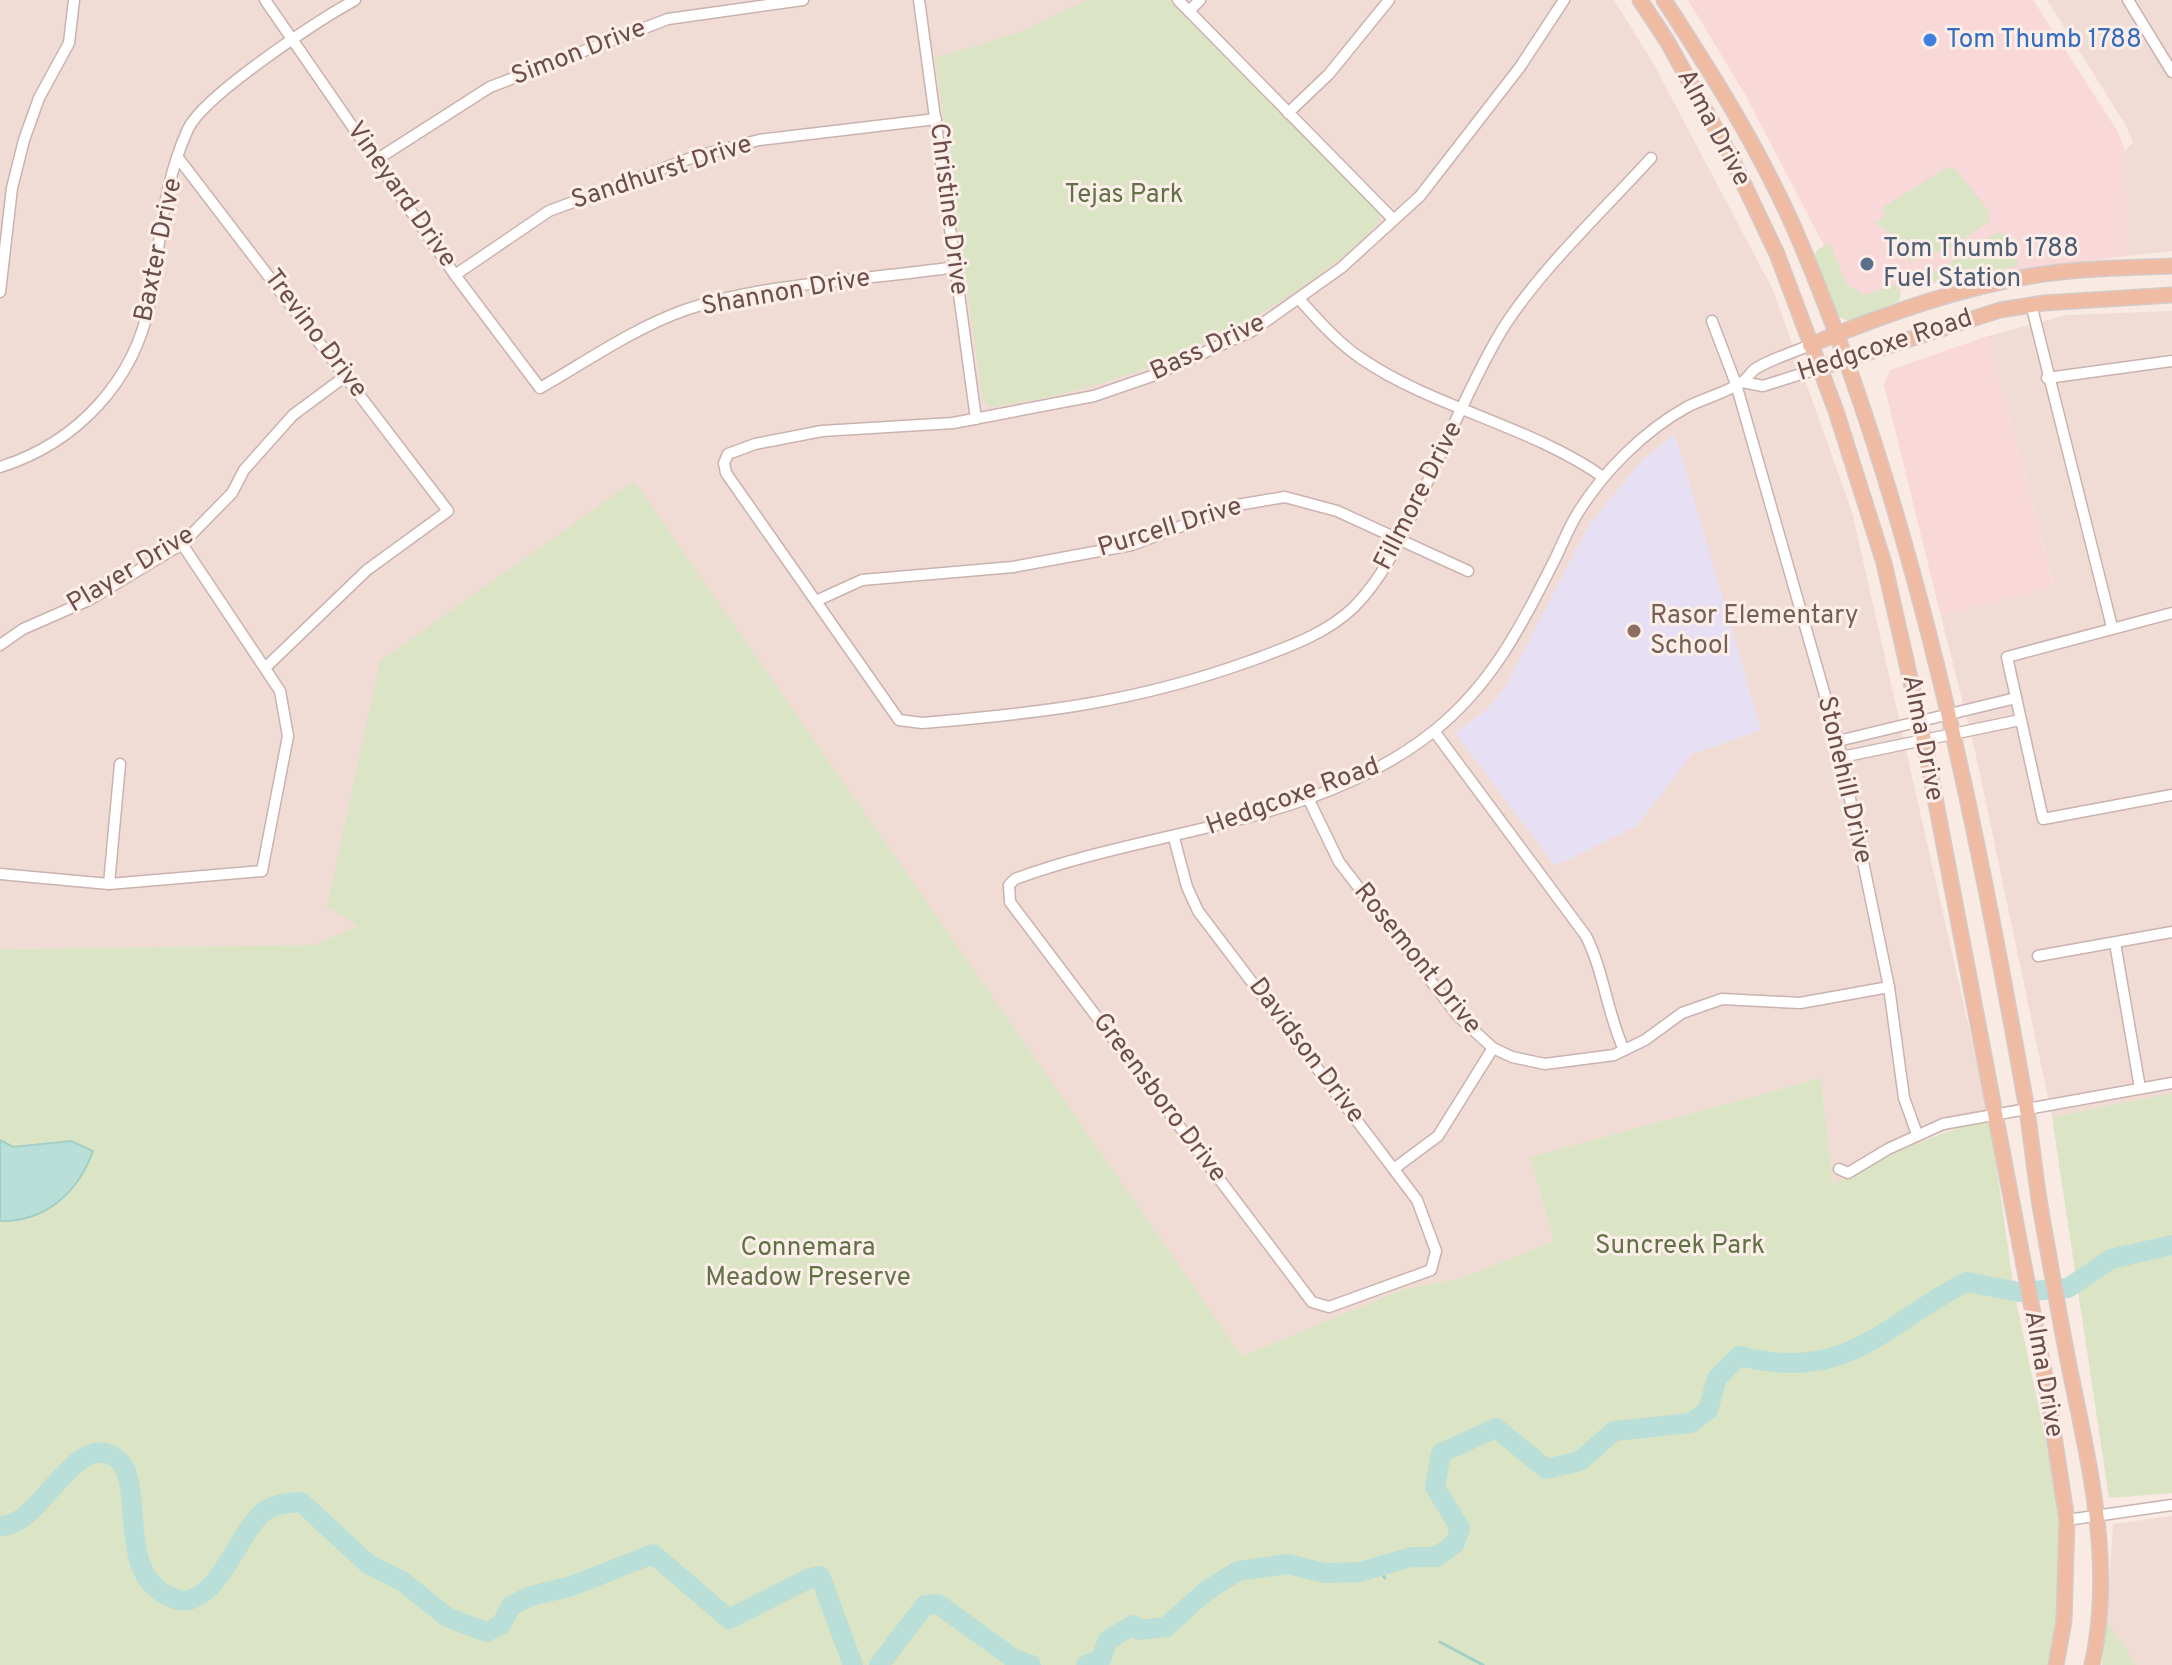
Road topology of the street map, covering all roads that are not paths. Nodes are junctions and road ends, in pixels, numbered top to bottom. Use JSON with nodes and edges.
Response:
{"nodes":[{"id":1,"x":74,"y":0,"type":"edge"},
{"id":2,"x":265,"y":0,"type":"edge"},
{"id":3,"x":355,"y":0,"type":"edge"},
{"id":4,"x":803,"y":0,"type":"edge"},
{"id":5,"x":919,"y":0,"type":"edge"},
{"id":6,"x":1178,"y":0,"type":"edge"},
{"id":7,"x":1200,"y":0,"type":"edge"},
{"id":8,"x":1389,"y":0,"type":"edge"},
{"id":9,"x":1564,"y":0,"type":"edge"},
{"id":10,"x":1640,"y":0,"type":"edge"},
{"id":11,"x":1664,"y":0,"type":"edge"},
{"id":12,"x":2128,"y":0,"type":"edge"},
{"id":13,"x":1189,"y":11,"type":"junction"},
{"id":14,"x":294,"y":40,"type":"junction"},
{"id":15,"x":2172,"y":72,"type":"edge"},
{"id":16,"x":1288,"y":113,"type":"junction"},
{"id":17,"x":936,"y":119,"type":"junction"},
{"id":18,"x":1750,"y":140,"type":"junction"},
{"id":19,"x":1729,"y":153,"type":"junction"},
{"id":20,"x":1651,"y":158,"type":"dead end"},
{"id":21,"x":179,"y":159,"type":"junction"},
{"id":22,"x":376,"y":160,"type":"junction"},
{"id":23,"x":1393,"y":219,"type":"junction"},
{"id":24,"x":2172,"y":266,"type":"edge"},
{"id":25,"x":955,"y":267,"type":"junction"},
{"id":26,"x":455,"y":275,"type":"junction"},
{"id":27,"x":2025,"y":277,"type":"junction"},
{"id":28,"x":0,"y":292,"type":"edge"},
{"id":29,"x":2172,"y":295,"type":"edge"},
{"id":30,"x":1300,"y":300,"type":"junction"},
{"id":31,"x":2031,"y":304,"type":"junction"},
{"id":32,"x":1712,"y":321,"type":"dead end"},
{"id":33,"x":1835,"y":334,"type":"junction"},
{"id":34,"x":1810,"y":345,"type":"junction"},
{"id":35,"x":1846,"y":360,"type":"junction"},
{"id":36,"x":2172,"y":361,"type":"edge"},
{"id":37,"x":1820,"y":368,"type":"junction"},
{"id":38,"x":347,"y":375,"type":"junction"},
{"id":39,"x":2047,"y":378,"type":"junction"},
{"id":40,"x":1739,"y":383,"type":"junction"},
{"id":41,"x":540,"y":388,"type":"joint"},
{"id":42,"x":1464,"y":407,"type":"junction"},
{"id":43,"x":976,"y":419,"type":"junction"},
{"id":44,"x":0,"y":467,"type":"edge"},
{"id":45,"x":1603,"y":477,"type":"junction"},
{"id":46,"x":1400,"y":540,"type":"junction"},
{"id":47,"x":182,"y":544,"type":"junction"},
{"id":48,"x":1908,"y":557,"type":"junction"},
{"id":49,"x":1884,"y":563,"type":"junction"},
{"id":50,"x":1468,"y":571,"type":"dead end"},
{"id":51,"x":816,"y":601,"type":"junction"},
{"id":52,"x":2172,"y":613,"type":"edge"},
{"id":53,"x":2112,"y":627,"type":"junction"},
{"id":54,"x":0,"y":645,"type":"edge"},
{"id":55,"x":266,"y":667,"type":"junction"},
{"id":56,"x":2016,"y":698,"type":"junction"},
{"id":57,"x":1950,"y":717,"type":"junction"},
{"id":58,"x":2020,"y":720,"type":"junction"},
{"id":59,"x":1920,"y":723,"type":"junction"},
{"id":60,"x":1434,"y":731,"type":"junction"},
{"id":61,"x":1954,"y":734,"type":"junction"},
{"id":62,"x":1924,"y":740,"type":"junction"},
{"id":63,"x":1838,"y":741,"type":"junction"},
{"id":64,"x":1842,"y":757,"type":"junction"},
{"id":65,"x":120,"y":764,"type":"dead end"},
{"id":66,"x":2172,"y":795,"type":"edge"},
{"id":67,"x":1307,"y":796,"type":"junction"},
{"id":68,"x":1174,"y":838,"type":"junction"},
{"id":69,"x":0,"y":874,"type":"edge"},
{"id":70,"x":109,"y":884,"type":"junction"},
{"id":71,"x":1009,"y":885,"type":"joint"},
{"id":72,"x":2172,"y":932,"type":"edge"},
{"id":73,"x":2115,"y":943,"type":"junction"},
{"id":74,"x":2038,"y":956,"type":"dead end"},
{"id":75,"x":1889,"y":987,"type":"junction"},
{"id":76,"x":1493,"y":1048,"type":"junction"},
{"id":77,"x":1624,"y":1050,"type":"junction"},
{"id":78,"x":2172,"y":1083,"type":"edge"},
{"id":79,"x":2140,"y":1088,"type":"junction"},
{"id":80,"x":2026,"y":1108,"type":"junction"},
{"id":81,"x":1996,"y":1114,"type":"junction"},
{"id":82,"x":1917,"y":1134,"type":"junction"},
{"id":83,"x":1395,"y":1168,"type":"junction"},
{"id":84,"x":1839,"y":1169,"type":"dead end"},
{"id":85,"x":1435,"y":1264,"type":"joint"},
{"id":86,"x":2172,"y":1505,"type":"edge"},
{"id":87,"x":2096,"y":1516,"type":"junction"},
{"id":88,"x":2067,"y":1520,"type":"junction"},
{"id":89,"x":2056,"y":1665,"type":"edge"},
{"id":90,"x":2092,"y":1665,"type":"edge"}],
"edges":[{"from":1,"to":28,"type":"street"},
{"from":2,"to":14,"type":"street","name":"Vineyard Drive"},
{"from":3,"to":14,"type":"street","name":"Baxter Drive"},
{"from":4,"to":22,"type":"street","name":"Simon Drive"},
{"from":5,"to":17,"type":"street","name":"Christine Drive"},
{"from":6,"to":13,"type":"street"},
{"from":7,"to":13,"type":"street"},
{"from":8,"to":16,"type":"street"},
{"from":9,"to":23,"type":"street","name":"Bass Drive"},
{"from":10,"to":19,"type":"main road","name":"Alma Drive"},
{"from":11,"to":18,"type":"main road","name":"Alma Drive"},
{"from":12,"to":15,"type":"street"},
{"from":13,"to":16,"type":"street"},
{"from":14,"to":21,"type":"street","name":"Baxter Drive"},
{"from":14,"to":22,"type":"street","name":"Vineyard Drive"},
{"from":16,"to":23,"type":"street"},
{"from":17,"to":25,"type":"street","name":"Christine Drive"},
{"from":17,"to":26,"type":"street","name":"Sandhurst Drive"},
{"from":18,"to":19,"type":"main road"},
{"from":18,"to":33,"type":"main road","name":"Alma Drive"},
{"from":19,"to":34,"type":"main road","name":"Alma Drive"},
{"from":20,"to":42,"type":"street","name":"Fillmore Drive"},
{"from":21,"to":38,"type":"street","name":"Trevino Drive"},
{"from":21,"to":44,"type":"street","name":"Baxter Drive"},
{"from":22,"to":26,"type":"street","name":"Vineyard Drive"},
{"from":23,"to":30,"type":"street","name":"Bass Drive"},
{"from":24,"to":27,"type":"main road","name":"Hedgcoxe Road"},
{"from":25,"to":41,"type":"street","name":"Shannon Drive"},
{"from":25,"to":43,"type":"street","name":"Christine Drive"},
{"from":26,"to":41,"type":"street","name":"Vineyard Drive"},
{"from":27,"to":31,"type":"main road"},
{"from":27,"to":33,"type":"main road","name":"Hedgcoxe Road"},
{"from":29,"to":31,"type":"main road","name":"Hedgcoxe Road"},
{"from":30,"to":42,"type":"street"},
{"from":30,"to":43,"type":"street","name":"Bass Drive"},
{"from":31,"to":35,"type":"main road","name":"Hedgcoxe Road"},
{"from":31,"to":39,"type":"street"},
{"from":32,"to":40,"type":"street","name":"Stonehill Drive"},
{"from":33,"to":34,"type":"main road","name":"Hedgcoxe Road"},
{"from":33,"to":35,"type":"main road","name":"Alma Drive"},
{"from":34,"to":37,"type":"main road","name":"Alma Drive"},
{"from":34,"to":40,"type":"street","name":"Hedgcoxe Road"},
{"from":35,"to":37,"type":"main road","name":"Hedgcoxe Road"},
{"from":35,"to":48,"type":"main road","name":"Alma Drive"},
{"from":36,"to":39,"type":"street"},
{"from":37,"to":40,"type":"street","name":"Hedgcoxe Road"},
{"from":37,"to":49,"type":"main road","name":"Alma Drive"},
{"from":38,"to":47,"type":"street","name":"Player Drive"},
{"from":38,"to":55,"type":"street","name":"Trevino Drive"},
{"from":39,"to":53,"type":"street"},
{"from":40,"to":45,"type":"street","name":"Hedgcoxe Road"},
{"from":40,"to":63,"type":"street","name":"Stonehill Drive"},
{"from":42,"to":45,"type":"street"},
{"from":42,"to":46,"type":"street","name":"Fillmore Drive"},
{"from":43,"to":51,"type":"street","name":"Bass Drive"},
{"from":45,"to":60,"type":"street","name":"Hedgcoxe Road"},
{"from":46,"to":50,"type":"street","name":"Purcell Drive"},
{"from":46,"to":51,"type":"street","name":"Purcell Drive"},
{"from":46,"to":51,"type":"street","name":"Fillmore Drive"},
{"from":47,"to":54,"type":"street","name":"Player Drive"},
{"from":47,"to":55,"type":"street"},
{"from":48,"to":49,"type":"main road"},
{"from":48,"to":57,"type":"main road","name":"Alma Drive"},
{"from":49,"to":59,"type":"main road","name":"Alma Drive"},
{"from":52,"to":53,"type":"street"},
{"from":53,"to":56,"type":"street"},
{"from":55,"to":70,"type":"street"},
{"from":56,"to":57,"type":"street"},
{"from":56,"to":58,"type":"street"},
{"from":57,"to":59,"type":"street"},
{"from":57,"to":61,"type":"main road","name":"Alma Drive"},
{"from":58,"to":61,"type":"street"},
{"from":58,"to":66,"type":"street"},
{"from":59,"to":62,"type":"main road","name":"Alma Drive"},
{"from":59,"to":63,"type":"street"},
{"from":60,"to":67,"type":"street","name":"Hedgcoxe Road"},
{"from":60,"to":77,"type":"street"},
{"from":61,"to":62,"type":"street"},
{"from":61,"to":80,"type":"main road","name":"Alma Drive"},
{"from":62,"to":64,"type":"street"},
{"from":62,"to":81,"type":"main road","name":"Alma Drive"},
{"from":63,"to":64,"type":"street","name":"Stonehill Drive"},
{"from":64,"to":75,"type":"street","name":"Stonehill Drive"},
{"from":65,"to":70,"type":"street"},
{"from":67,"to":68,"type":"street","name":"Hedgcoxe Road"},
{"from":67,"to":76,"type":"street","name":"Rosemont Drive"},
{"from":68,"to":71,"type":"street","name":"Hedgcoxe Road"},
{"from":68,"to":83,"type":"street","name":"Davidson Drive"},
{"from":69,"to":70,"type":"street"},
{"from":71,"to":85,"type":"street","name":"Greensboro Drive"},
{"from":72,"to":73,"type":"street"},
{"from":73,"to":74,"type":"street"},
{"from":73,"to":79,"type":"street"},
{"from":75,"to":77,"type":"street","name":"Rosemont Drive"},
{"from":75,"to":82,"type":"street","name":"Stonehill Drive"},
{"from":76,"to":77,"type":"street","name":"Rosemont Drive"},
{"from":76,"to":83,"type":"street"},
{"from":78,"to":79,"type":"street"},
{"from":79,"to":80,"type":"street"},
{"from":80,"to":81,"type":"street"},
{"from":80,"to":87,"type":"main road","name":"Alma Drive"},
{"from":81,"to":82,"type":"street"},
{"from":81,"to":88,"type":"main road","name":"Alma Drive"},
{"from":82,"to":84,"type":"street"},
{"from":83,"to":85,"type":"street","name":"Davidson Drive"},
{"from":86,"to":87,"type":"street"},
{"from":87,"to":88,"type":"street"},
{"from":87,"to":90,"type":"main road","name":"Alma Drive"},
{"from":88,"to":89,"type":"main road","name":"Alma Drive"}]}
